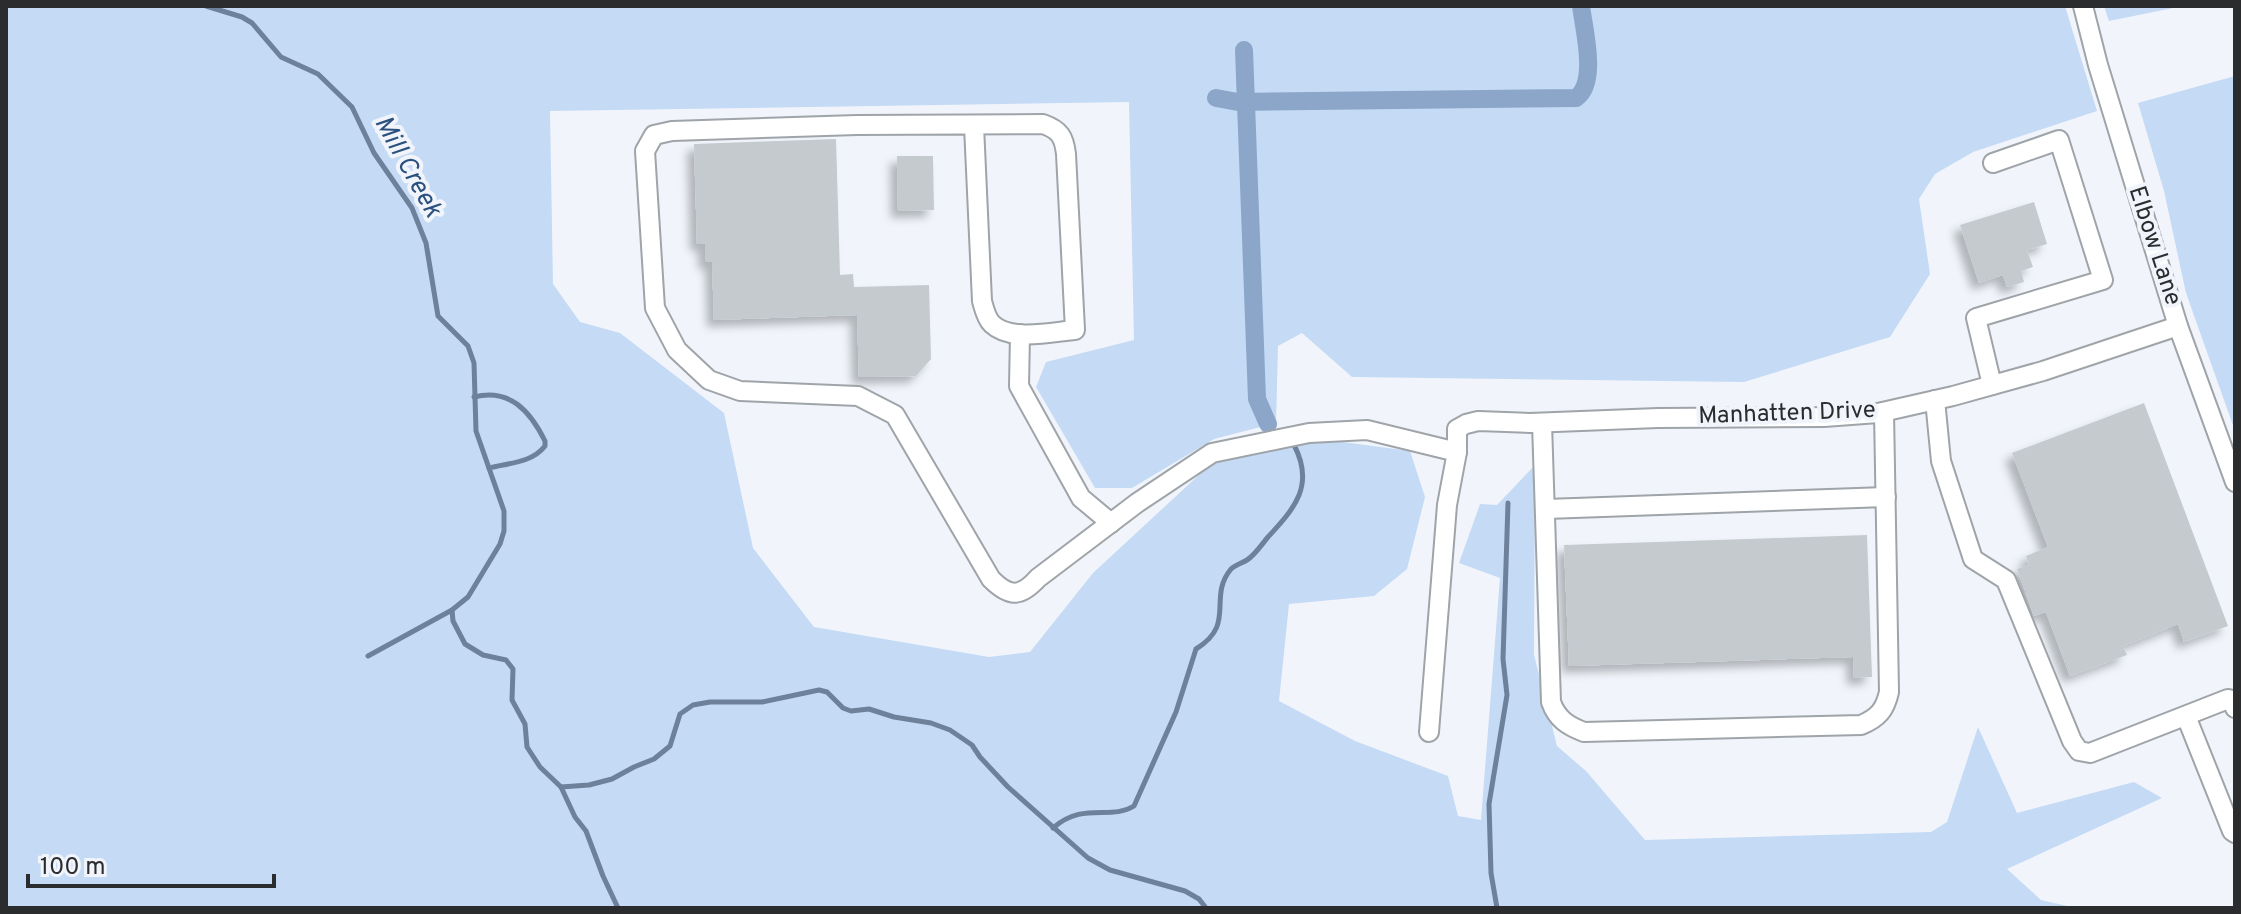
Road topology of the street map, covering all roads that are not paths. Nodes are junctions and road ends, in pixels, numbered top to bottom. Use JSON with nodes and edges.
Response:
{"nodes":[{"id":1,"x":2083,"y":6,"type":"edge"},
{"id":2,"x":974,"y":126,"type":"junction"},
{"id":3,"x":1993,"y":163,"type":"dead end"},
{"id":4,"x":2178,"y":326,"type":"junction"},
{"id":5,"x":1020,"y":334,"type":"junction"},
{"id":6,"x":1992,"y":385,"type":"junction"},
{"id":7,"x":1935,"y":400,"type":"junction"},
{"id":8,"x":1884,"y":412,"type":"junction"},
{"id":9,"x":1542,"y":423,"type":"junction"},
{"id":10,"x":1457,"y":452,"type":"junction"},
{"id":11,"x":2235,"y":482,"type":"edge"},
{"id":12,"x":1886,"y":497,"type":"junction"},
{"id":13,"x":1546,"y":509,"type":"junction"},
{"id":14,"x":1111,"y":523,"type":"junction"},
{"id":15,"x":2235,"y":708,"type":"edge"},
{"id":16,"x":2186,"y":716,"type":"junction"},
{"id":17,"x":1429,"y":732,"type":"dead end"},
{"id":18,"x":2235,"y":833,"type":"edge"}],
"edges":[{"from":1,"to":4,"type":"street","name":"Elbow Lane"},
{"from":2,"to":5,"type":"street"},
{"from":2,"to":5,"type":"street"},
{"from":2,"to":14,"type":"street"},
{"from":3,"to":6,"type":"street"},
{"from":4,"to":6,"type":"street","name":"Manhatten Drive"},
{"from":4,"to":11,"type":"street","name":"Elbow Lane"},
{"from":5,"to":14,"type":"street"},
{"from":6,"to":7,"type":"street","name":"Manhatten Drive"},
{"from":7,"to":8,"type":"street","name":"Manhatten Drive"},
{"from":7,"to":16,"type":"street"},
{"from":8,"to":9,"type":"street","name":"Manhatten Drive"},
{"from":8,"to":12,"type":"street"},
{"from":9,"to":10,"type":"street","name":"Manhatten Drive"},
{"from":9,"to":13,"type":"street"},
{"from":10,"to":14,"type":"street"},
{"from":10,"to":17,"type":"street"},
{"from":12,"to":13,"type":"street"},
{"from":12,"to":13,"type":"street"},
{"from":15,"to":16,"type":"street"},
{"from":16,"to":18,"type":"street"}]}
